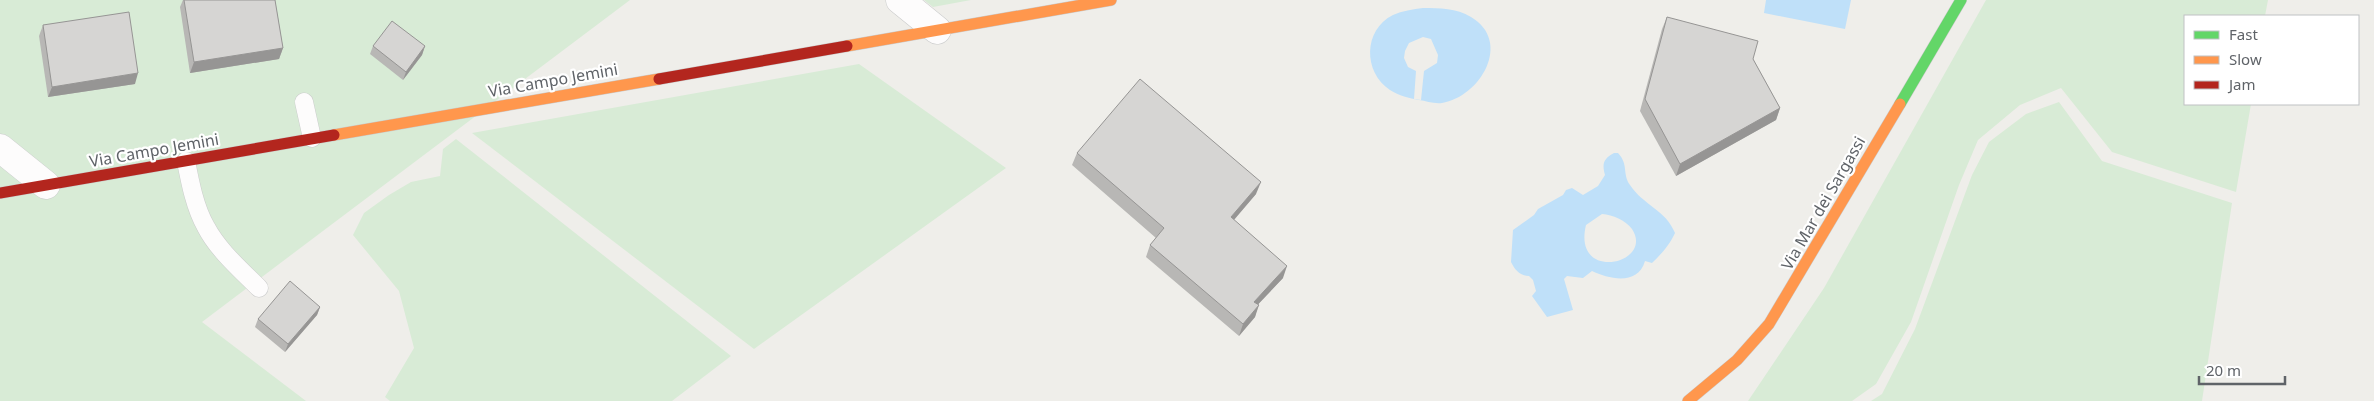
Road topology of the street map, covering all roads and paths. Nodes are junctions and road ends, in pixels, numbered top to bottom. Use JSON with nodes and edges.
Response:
{"nodes":[{"id":1,"x":900,"y":0,"type":"edge"},
{"id":2,"x":1111,"y":0,"type":"edge"},
{"id":3,"x":1961,"y":0,"type":"edge"},
{"id":4,"x":937,"y":30,"type":"junction"},
{"id":5,"x":304,"y":102,"type":"dead end"},
{"id":6,"x":312,"y":138,"type":"junction"},
{"id":7,"x":0,"y":148,"type":"edge"},
{"id":8,"x":186,"y":160,"type":"junction"},
{"id":9,"x":46,"y":185,"type":"junction"},
{"id":10,"x":0,"y":193,"type":"edge"},
{"id":11,"x":259,"y":288,"type":"dead end"},
{"id":12,"x":1688,"y":401,"type":"edge"}],
"edges":[{"from":1,"to":4,"type":"street"},
{"from":2,"to":4,"type":"street","name":"Via Campo Jemini"},
{"from":3,"to":12,"type":"street","name":"Via Mar dei Sargassi"},
{"from":4,"to":6,"type":"street","name":"Via Campo Jemini"},
{"from":5,"to":6,"type":"lane"},
{"from":6,"to":8,"type":"street","name":"Via Campo Jemini"},
{"from":7,"to":9,"type":"street"},
{"from":8,"to":9,"type":"street","name":"Via Campo Jemini"},
{"from":8,"to":11,"type":"lane"},
{"from":9,"to":10,"type":"street","name":"Via Campo Jemini"}]}
